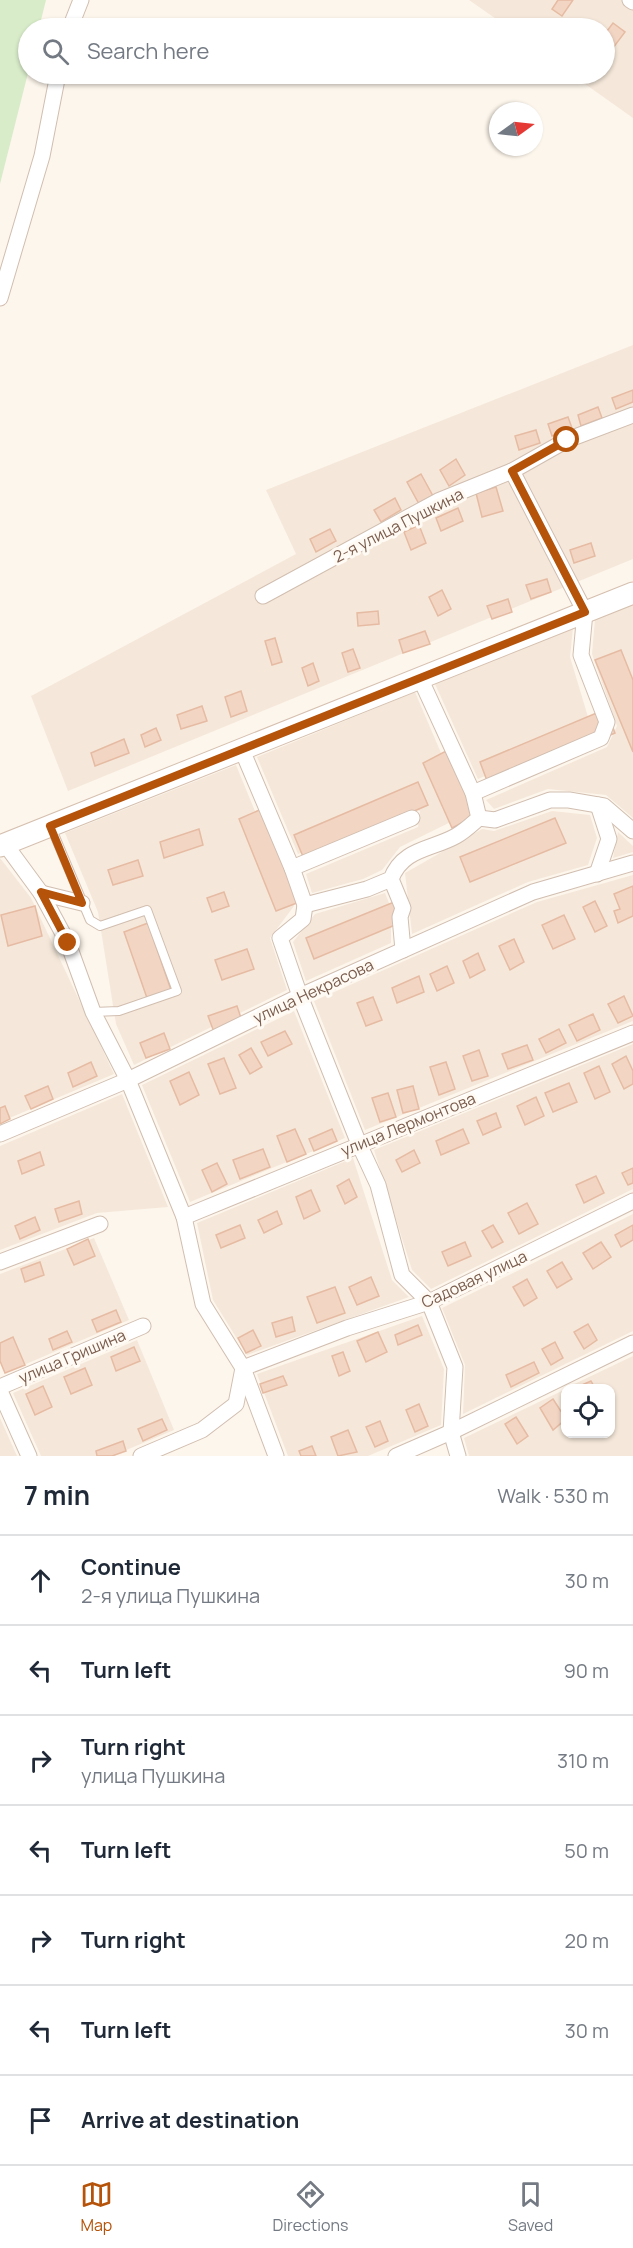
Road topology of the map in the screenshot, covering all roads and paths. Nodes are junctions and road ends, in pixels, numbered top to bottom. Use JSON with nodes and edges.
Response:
{"nodes":[{"id":1,"x":81,"y":0,"type":"edge"},
{"id":2,"x":74,"y":18,"type":"edge"},
{"id":3,"x":55,"y":84,"type":"edge"},
{"id":4,"x":0,"y":298,"type":"edge"},
{"id":5,"x":633,"y":416,"type":"edge"},
{"id":6,"x":512,"y":471,"type":"junction"},
{"id":7,"x":633,"y":593,"type":"edge"},
{"id":8,"x":263,"y":596,"type":"dead end"},
{"id":9,"x":585,"y":612,"type":"junction"},
{"id":10,"x":420,"y":678,"type":"junction"},
{"id":11,"x":242,"y":750,"type":"junction"},
{"id":12,"x":473,"y":794,"type":"junction"},
{"id":13,"x":598,"y":805,"type":"junction"},
{"id":14,"x":412,"y":818,"type":"dead end"},
{"id":15,"x":479,"y":818,"type":"junction"},
{"id":16,"x":50,"y":826,"type":"junction"},
{"id":17,"x":633,"y":831,"type":"edge"},
{"id":18,"x":3,"y":845,"type":"edge"},
{"id":19,"x":633,"y":863,"type":"edge"},
{"id":20,"x":292,"y":868,"type":"junction"},
{"id":21,"x":597,"y":874,"type":"junction"},
{"id":22,"x":391,"y":879,"type":"junction"},
{"id":23,"x":41,"y":892,"type":"junction"},
{"id":24,"x":82,"y":903,"type":"junction"},
{"id":25,"x":305,"y":905,"type":"junction"},
{"id":26,"x":403,"y":950,"type":"junction"},
{"id":27,"x":300,"y":996,"type":"junction"},
{"id":28,"x":93,"y":1012,"type":"junction"},
{"id":29,"x":633,"y":1033,"type":"edge"},
{"id":30,"x":128,"y":1080,"type":"junction"},
{"id":31,"x":0,"y":1134,"type":"edge"},
{"id":32,"x":359,"y":1144,"type":"junction"},
{"id":33,"x":633,"y":1201,"type":"edge"},
{"id":34,"x":184,"y":1217,"type":"junction"},
{"id":35,"x":100,"y":1224,"type":"dead end"},
{"id":36,"x":0,"y":1262,"type":"edge"},
{"id":37,"x":429,"y":1302,"type":"junction"},
{"id":38,"x":143,"y":1326,"type":"dead end"},
{"id":39,"x":633,"y":1344,"type":"edge"},
{"id":40,"x":243,"y":1368,"type":"junction"},
{"id":41,"x":0,"y":1389,"type":"edge"},
{"id":42,"x":451,"y":1432,"type":"junction"},
{"id":43,"x":29,"y":1456,"type":"edge"},
{"id":44,"x":141,"y":1456,"type":"edge"},
{"id":45,"x":276,"y":1456,"type":"edge"},
{"id":46,"x":396,"y":1456,"type":"edge"},
{"id":47,"x":458,"y":1456,"type":"edge"}],
"edges":[{"from":1,"to":2,"type":"street"},
{"from":3,"to":4,"type":"street"},
{"from":5,"to":6,"type":"street","name":"2-я улица Пушкина"},
{"from":6,"to":8,"type":"street","name":"2-я улица Пушкина"},
{"from":6,"to":9,"type":"street"},
{"from":7,"to":9,"type":"main road"},
{"from":9,"to":10,"type":"main road"},
{"from":9,"to":12,"type":"street"},
{"from":10,"to":11,"type":"main road"},
{"from":10,"to":12,"type":"street"},
{"from":11,"to":16,"type":"main road"},
{"from":11,"to":20,"type":"street"},
{"from":12,"to":15,"type":"street"},
{"from":13,"to":15,"type":"street"},
{"from":13,"to":17,"type":"street"},
{"from":13,"to":21,"type":"street"},
{"from":14,"to":20,"type":"street"},
{"from":15,"to":22,"type":"street"},
{"from":16,"to":18,"type":"main road"},
{"from":16,"to":24,"type":"lane"},
{"from":18,"to":23,"type":"street"},
{"from":19,"to":21,"type":"street","name":"улица Некрасова"},
{"from":20,"to":25,"type":"street"},
{"from":21,"to":26,"type":"street","name":"улица Некрасова"},
{"from":22,"to":25,"type":"street"},
{"from":22,"to":26,"type":"street"},
{"from":23,"to":24,"type":"street"},
{"from":23,"to":28,"type":"street"},
{"from":24,"to":28,"type":"lane"},
{"from":25,"to":27,"type":"street"},
{"from":26,"to":27,"type":"street","name":"улица Некрасова"},
{"from":27,"to":30,"type":"street","name":"улица Некрасова"},
{"from":27,"to":32,"type":"street"},
{"from":28,"to":30,"type":"street"},
{"from":29,"to":32,"type":"street","name":"улица Лермонтова"},
{"from":30,"to":31,"type":"street","name":"улица Некрасова"},
{"from":30,"to":34,"type":"street"},
{"from":32,"to":34,"type":"street","name":"улица Лермонтова"},
{"from":32,"to":37,"type":"street"},
{"from":33,"to":37,"type":"street","name":"Садовая улица"},
{"from":34,"to":40,"type":"street"},
{"from":35,"to":36,"type":"street"},
{"from":37,"to":40,"type":"street","name":"Садовая улица"},
{"from":37,"to":42,"type":"street"},
{"from":38,"to":41,"type":"street","name":"улица Гришина"},
{"from":39,"to":42,"type":"street"},
{"from":40,"to":44,"type":"street"},
{"from":40,"to":45,"type":"street"},
{"from":41,"to":43,"type":"street"},
{"from":42,"to":46,"type":"street"},
{"from":42,"to":47,"type":"street"}]}
